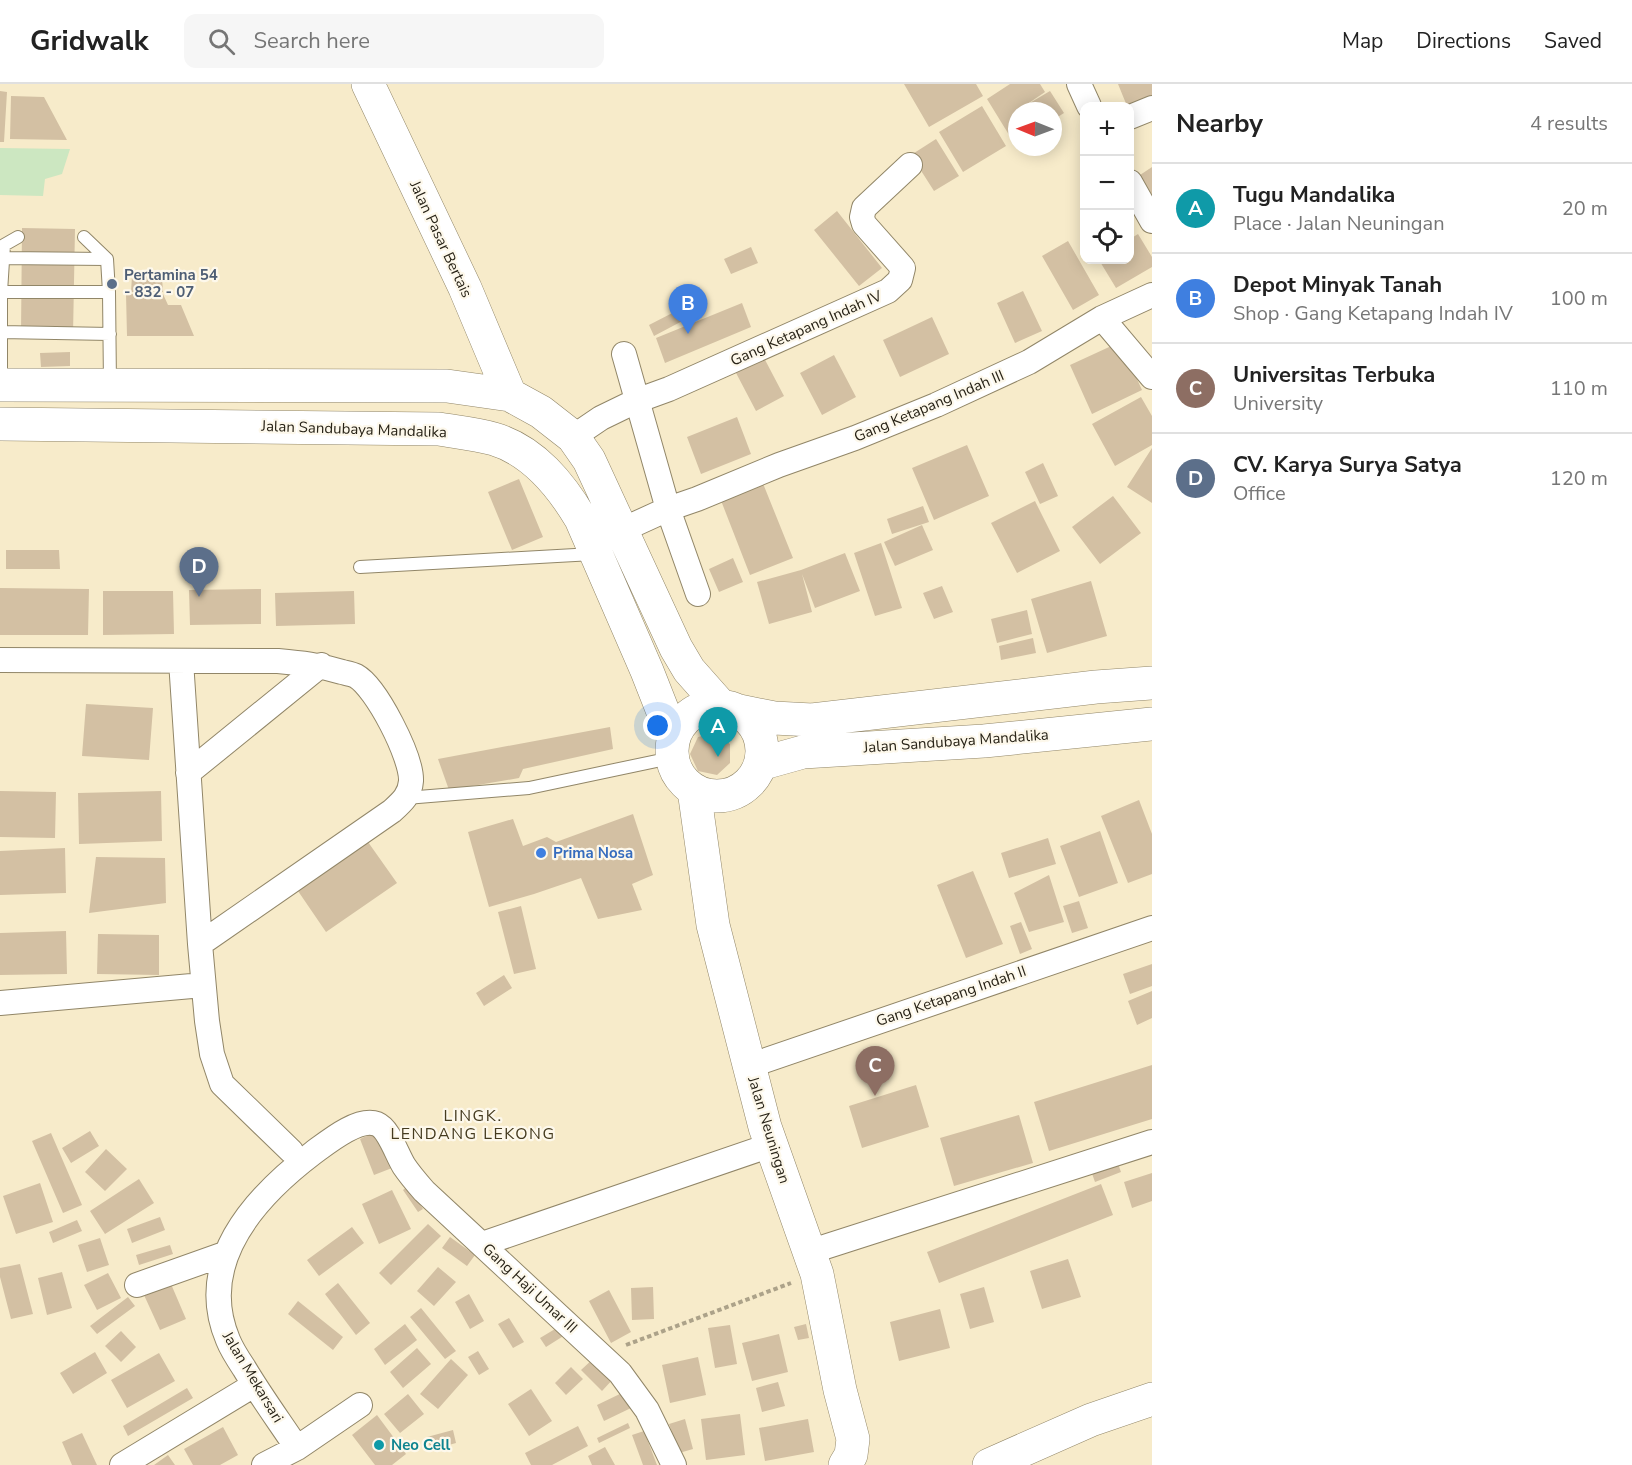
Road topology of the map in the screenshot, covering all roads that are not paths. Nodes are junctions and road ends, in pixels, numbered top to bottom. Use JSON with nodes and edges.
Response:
{"nodes":[{"id":1,"x":368,"y":84,"type":"edge"},
{"id":2,"x":1079,"y":84,"type":"edge"},
{"id":3,"x":1087,"y":102,"type":"edge"},
{"id":4,"x":1152,"y":108,"type":"edge"},
{"id":5,"x":1134,"y":115,"type":"edge"},
{"id":6,"x":910,"y":165,"type":"dead end"},
{"id":7,"x":1134,"y":189,"type":"edge"},
{"id":8,"x":1152,"y":221,"type":"edge"},
{"id":9,"x":18,"y":237,"type":"dead end"},
{"id":10,"x":84,"y":237,"type":"dead end"},
{"id":11,"x":3,"y":258,"type":"junction"},
{"id":12,"x":107,"y":259,"type":"junction"},
{"id":13,"x":1,"y":292,"type":"edge"},
{"id":14,"x":109,"y":292,"type":"junction"},
{"id":15,"x":1152,"y":295,"type":"edge"},
{"id":16,"x":1102,"y":318,"type":"junction"},
{"id":17,"x":1,"y":332,"type":"edge"},
{"id":18,"x":110,"y":334,"type":"junction"},
{"id":19,"x":624,"y":354,"type":"dead end"},
{"id":20,"x":1152,"y":377,"type":"edge"},
{"id":21,"x":1,"y":385,"type":"edge"},
{"id":22,"x":110,"y":386,"type":"junction"},
{"id":23,"x":281,"y":386,"type":"junction"},
{"id":24,"x":510,"y":395,"type":"junction"},
{"id":25,"x":636,"y":401,"type":"junction"},
{"id":26,"x":0,"y":424,"type":"edge"},
{"id":27,"x":283,"y":426,"type":"junction"},
{"id":28,"x":573,"y":437,"type":"junction"},
{"id":29,"x":668,"y":509,"type":"junction"},
{"id":30,"x":622,"y":530,"type":"junction"},
{"id":31,"x":597,"y":553,"type":"junction"},
{"id":32,"x":360,"y":567,"type":"dead end"},
{"id":33,"x":698,"y":594,"type":"dead end"},
{"id":34,"x":0,"y":660,"type":"edge"},
{"id":35,"x":181,"y":660,"type":"junction"},
{"id":36,"x":321,"y":665,"type":"junction"},
{"id":37,"x":1152,"y":683,"type":"edge"},
{"id":38,"x":730,"y":708,"type":"junction"},
{"id":39,"x":1152,"y":724,"type":"edge"},
{"id":40,"x":672,"y":747,"type":"junction"},
{"id":41,"x":760,"y":764,"type":"junction"},
{"id":42,"x":188,"y":773,"type":"junction"},
{"id":43,"x":694,"y":790,"type":"junction"},
{"id":44,"x":406,"y":798,"type":"junction"},
{"id":45,"x":1152,"y":928,"type":"edge"},
{"id":46,"x":200,"y":944,"type":"junction"},
{"id":47,"x":203,"y":985,"type":"junction"},
{"id":48,"x":0,"y":1003,"type":"edge"},
{"id":49,"x":750,"y":1066,"type":"junction"},
{"id":50,"x":373,"y":1123,"type":"joint"},
{"id":51,"x":1152,"y":1143,"type":"edge"},
{"id":52,"x":771,"y":1145,"type":"junction"},
{"id":53,"x":291,"y":1151,"type":"dead end"},
{"id":54,"x":482,"y":1244,"type":"junction"},
{"id":55,"x":227,"y":1253,"type":"junction"},
{"id":56,"x":813,"y":1263,"type":"junction"},
{"id":57,"x":137,"y":1285,"type":"dead end"},
{"id":58,"x":254,"y":1385,"type":"junction"},
{"id":59,"x":1152,"y":1399,"type":"edge"},
{"id":60,"x":360,"y":1405,"type":"dead end"},
{"id":61,"x":297,"y":1448,"type":"junction"},
{"id":62,"x":850,"y":1463,"type":"edge"},
{"id":63,"x":122,"y":1465,"type":"edge"},
{"id":64,"x":264,"y":1465,"type":"edge"},
{"id":65,"x":674,"y":1465,"type":"edge"},
{"id":66,"x":989,"y":1465,"type":"edge"}],
"edges":[{"from":1,"to":24,"type":"main road","name":"Jalan Pasar Bertais"},
{"from":2,"to":3,"type":"street"},
{"from":4,"to":5,"type":"street"},
{"from":6,"to":25,"type":"street","name":"Gang Ketapang Indah IV"},
{"from":7,"to":8,"type":"street"},
{"from":9,"to":11,"type":"lane"},
{"from":10,"to":12,"type":"lane"},
{"from":11,"to":12,"type":"lane"},
{"from":11,"to":13,"type":"lane"},
{"from":12,"to":14,"type":"lane"},
{"from":13,"to":14,"type":"lane"},
{"from":13,"to":17,"type":"lane"},
{"from":14,"to":18,"type":"lane"},
{"from":15,"to":16,"type":"street","name":"Gang Ketapang Indah III"},
{"from":16,"to":20,"type":"street"},
{"from":16,"to":29,"type":"street","name":"Gang Ketapang Indah III"},
{"from":17,"to":18,"type":"lane"},
{"from":17,"to":21,"type":"lane"},
{"from":18,"to":22,"type":"lane"},
{"from":19,"to":25,"type":"street"},
{"from":21,"to":22,"type":"main road"},
{"from":22,"to":23,"type":"main road"},
{"from":23,"to":24,"type":"main road"},
{"from":23,"to":27,"type":"main road"},
{"from":24,"to":28,"type":"main road"},
{"from":25,"to":28,"type":"street"},
{"from":25,"to":29,"type":"street"},
{"from":26,"to":27,"type":"main road","name":"Jalan Sandubaya Mandalika"},
{"from":27,"to":31,"type":"main road","name":"Jalan Sandubaya Mandalika"},
{"from":28,"to":30,"type":"main road"},
{"from":29,"to":30,"type":"street","name":"Gang Ketapang Indah III"},
{"from":29,"to":33,"type":"street"},
{"from":30,"to":38,"type":"main road"},
{"from":31,"to":32,"type":"lane"},
{"from":31,"to":40,"type":"main road","name":"Jalan Sandubaya Mandalika"},
{"from":34,"to":35,"type":"street"},
{"from":35,"to":36,"type":"street"},
{"from":35,"to":42,"type":"street"},
{"from":36,"to":42,"type":"street"},
{"from":36,"to":44,"type":"street"},
{"from":37,"to":38,"type":"main road"},
{"from":38,"to":40,"type":"main road"},
{"from":38,"to":41,"type":"main road"},
{"from":39,"to":41,"type":"main road","name":"Jalan Sandubaya Mandalika"},
{"from":40,"to":43,"type":"main road"},
{"from":40,"to":44,"type":"lane"},
{"from":41,"to":43,"type":"main road"},
{"from":42,"to":46,"type":"street"},
{"from":43,"to":49,"type":"main road","name":"Jalan Neuningan"},
{"from":44,"to":46,"type":"street"},
{"from":45,"to":49,"type":"street","name":"Gang Ketapang Indah II"},
{"from":46,"to":47,"type":"street"},
{"from":47,"to":48,"type":"street"},
{"from":47,"to":53,"type":"street"},
{"from":49,"to":52,"type":"main road","name":"Jalan Neuningan"},
{"from":50,"to":54,"type":"street","name":"Gang Haji Umar III"},
{"from":50,"to":55,"type":"street","name":"Jalan Mekarsari"},
{"from":51,"to":56,"type":"street"},
{"from":52,"to":54,"type":"street"},
{"from":52,"to":56,"type":"main road","name":"Jalan Neuningan"},
{"from":54,"to":65,"type":"street","name":"Gang Haji Umar III"},
{"from":55,"to":57,"type":"street"},
{"from":55,"to":58,"type":"street","name":"Jalan Mekarsari"},
{"from":56,"to":62,"type":"main road","name":"Jalan Neuningan"},
{"from":58,"to":61,"type":"street","name":"Jalan Mekarsari"},
{"from":58,"to":63,"type":"street"},
{"from":59,"to":66,"type":"main road"},
{"from":60,"to":61,"type":"street"},
{"from":61,"to":64,"type":"street"}]}
